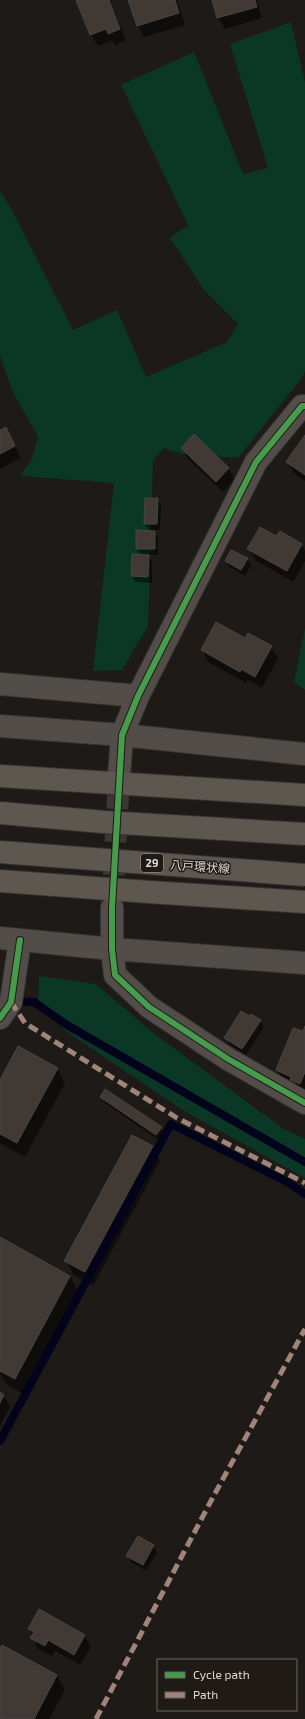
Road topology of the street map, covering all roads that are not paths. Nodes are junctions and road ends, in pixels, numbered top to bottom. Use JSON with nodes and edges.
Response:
{"nodes":[{"id":1,"x":305,"y":406,"type":"edge"},
{"id":2,"x":0,"y":684,"type":"edge"},
{"id":3,"x":138,"y":696,"type":"junction"},
{"id":4,"x":0,"y":726,"type":"edge"},
{"id":5,"x":122,"y":735,"type":"junction"},
{"id":6,"x":305,"y":754,"type":"edge"},
{"id":7,"x":0,"y":776,"type":"edge"},
{"id":8,"x":119,"y":777,"type":"tunnel mouth"},
{"id":9,"x":305,"y":795,"type":"edge"},
{"id":10,"x":0,"y":813,"type":"edge"},
{"id":11,"x":305,"y":834,"type":"edge"},
{"id":12,"x":0,"y":852,"type":"edge"},
{"id":13,"x":305,"y":875,"type":"edge"},
{"id":14,"x":0,"y":881,"type":"edge"},
{"id":15,"x":305,"y":902,"type":"edge"},
{"id":16,"x":112,"y":908,"type":"tunnel mouth"},
{"id":17,"x":10,"y":939,"type":"edge"},
{"id":18,"x":112,"y":949,"type":"junction"},
{"id":19,"x":305,"y":962,"type":"edge"},
{"id":20,"x":0,"y":1018,"type":"edge"},
{"id":21,"x":305,"y":1103,"type":"edge"}],
"edges":[{"from":1,"to":3,"type":"street"},
{"from":2,"to":3,"type":"street"},
{"from":3,"to":5,"type":"street"},
{"from":4,"to":5,"type":"street"},
{"from":5,"to":6,"type":"street"},
{"from":5,"to":8,"type":"street"},
{"from":7,"to":9,"type":"main road"},
{"from":10,"to":11,"type":"main road","bridge":true},
{"from":12,"to":13,"type":"main road","name":"八戸環状線","number":"29","bridge":true},
{"from":14,"to":15,"type":"main road"},
{"from":16,"to":18,"type":"street"},
{"from":17,"to":18,"type":"street"},
{"from":17,"to":20,"type":"street"},
{"from":18,"to":19,"type":"street"},
{"from":18,"to":21,"type":"street"}]}
